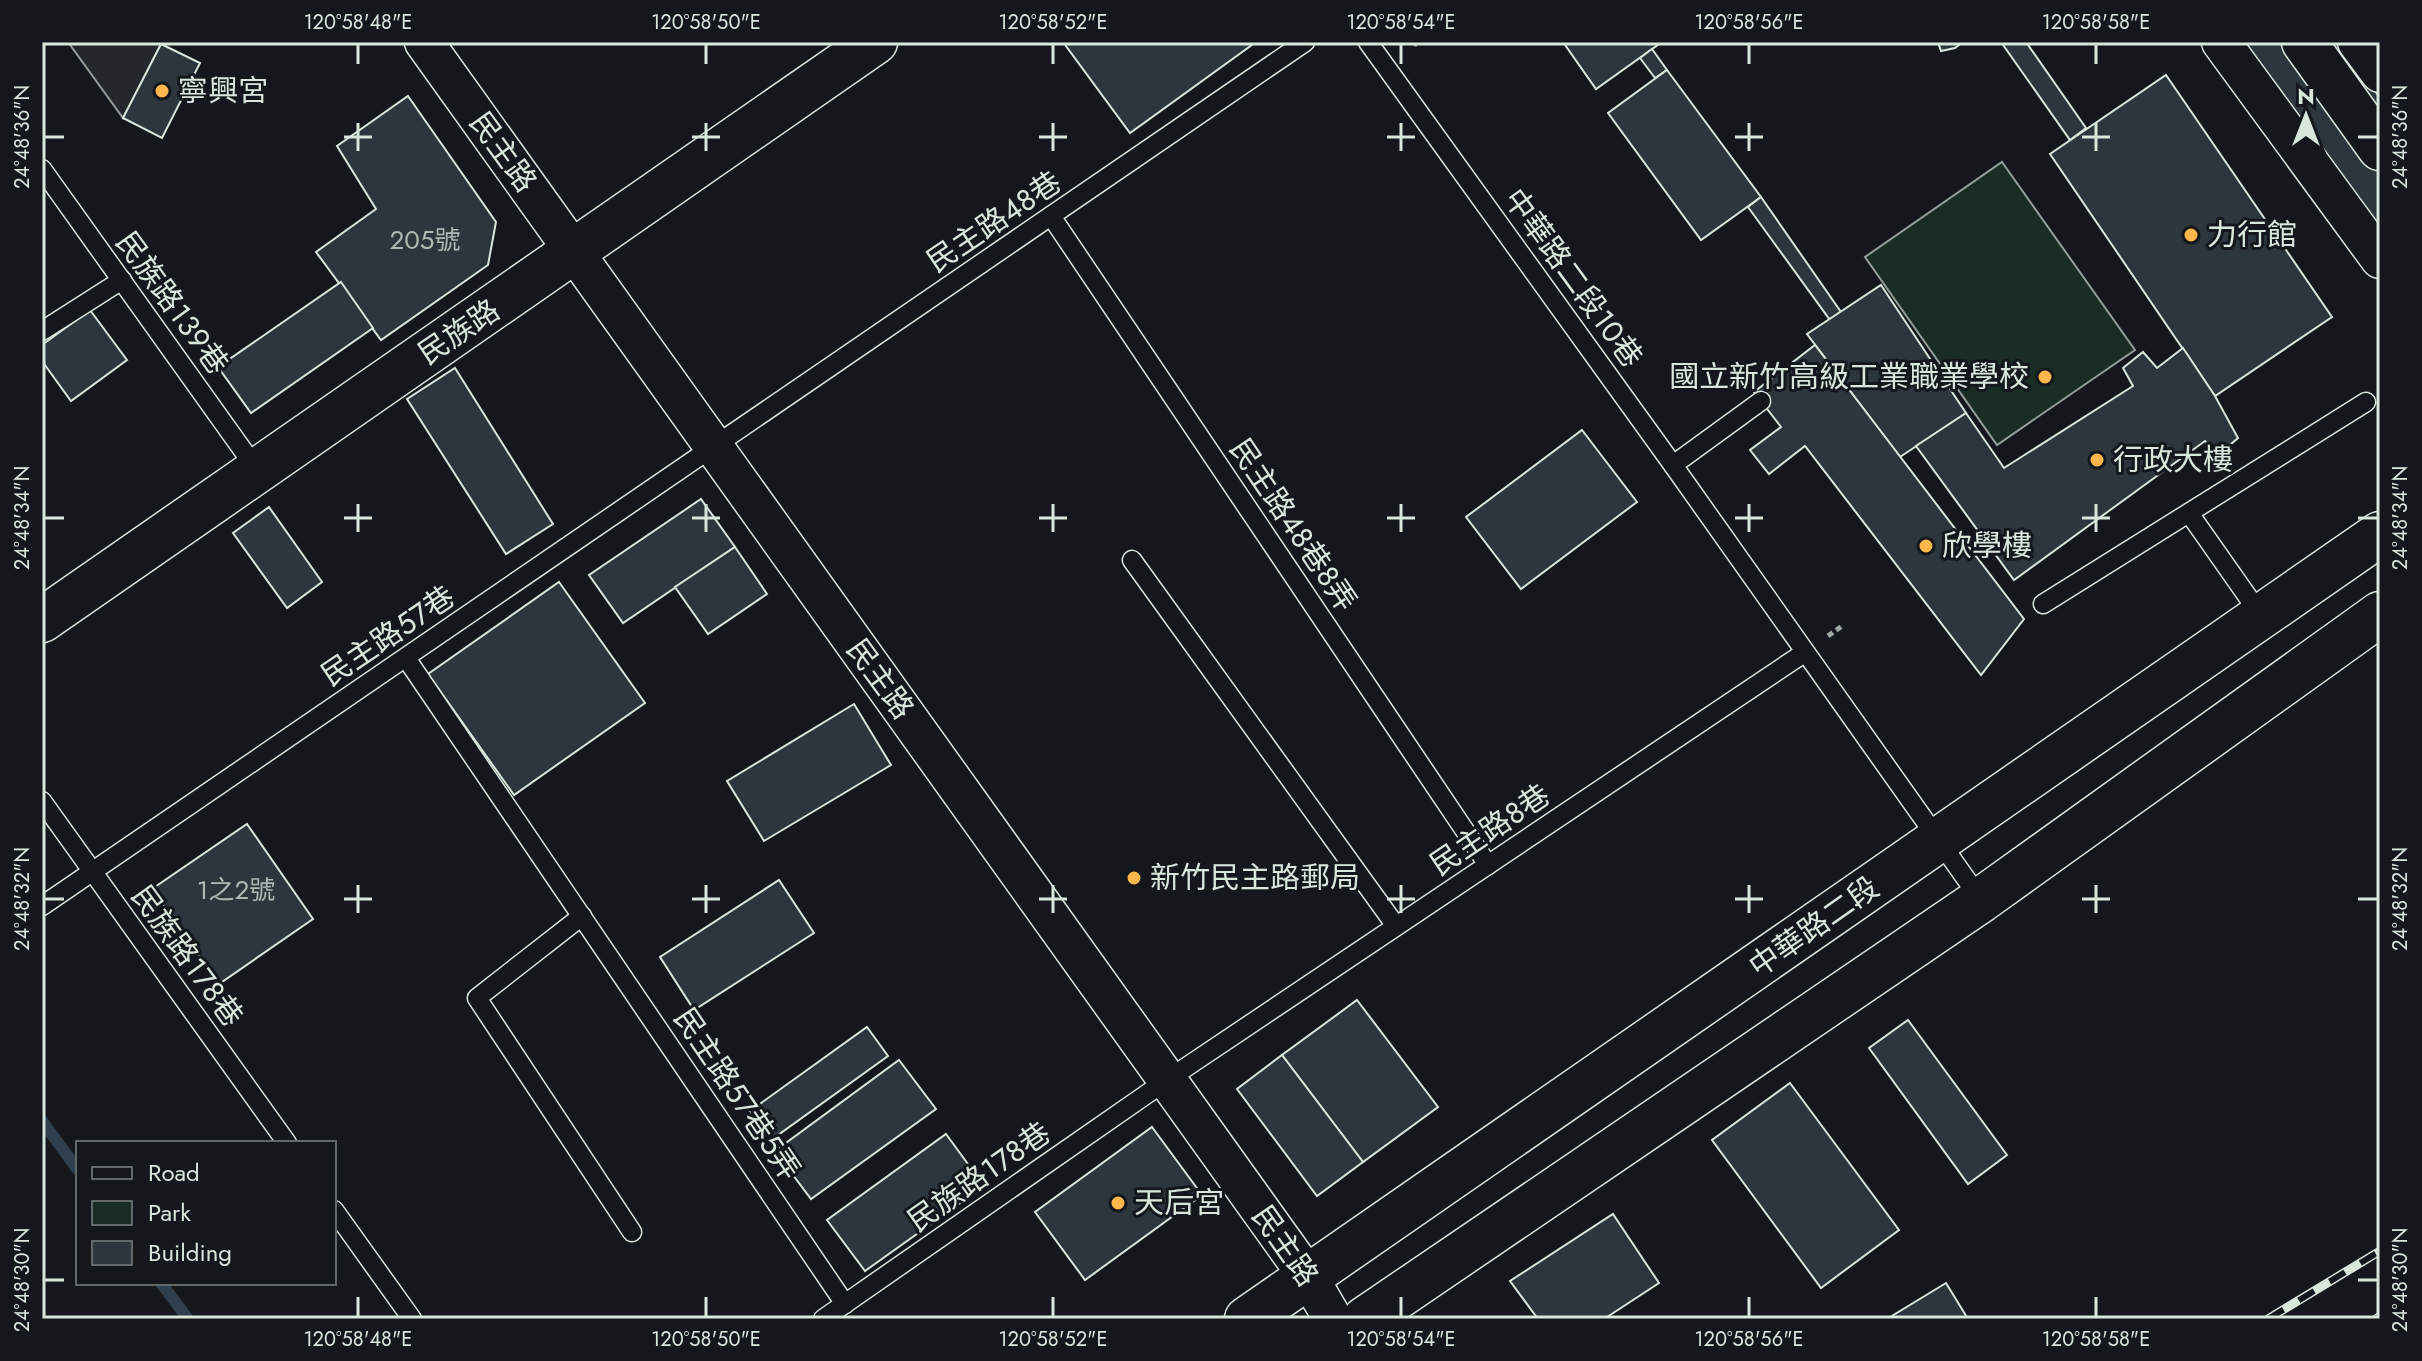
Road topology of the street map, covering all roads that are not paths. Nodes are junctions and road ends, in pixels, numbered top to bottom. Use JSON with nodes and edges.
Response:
{"nodes":[{"id":1,"x":424,"y":42,"type":"edge"},
{"id":2,"x":875,"y":42,"type":"edge"},
{"id":3,"x":1305,"y":42,"type":"edge"},
{"id":4,"x":1368,"y":42,"type":"edge"},
{"id":5,"x":2221,"y":42,"type":"edge"},
{"id":6,"x":2304,"y":42,"type":"edge"},
{"id":7,"x":2357,"y":42,"type":"edge"},
{"id":8,"x":2380,"y":73,"type":"edge"},
{"id":9,"x":2380,"y":148,"type":"edge"},
{"id":10,"x":42,"y":169,"type":"edge"},
{"id":11,"x":1051,"y":216,"type":"junction"},
{"id":12,"x":575,"y":253,"type":"junction"},
{"id":13,"x":2380,"y":259,"type":"edge"},
{"id":14,"x":122,"y":280,"type":"junction"},
{"id":15,"x":42,"y":331,"type":"edge"},
{"id":16,"x":1761,"y":401,"type":"dead end"},
{"id":17,"x":2366,"y":402,"type":"dead end"},
{"id":18,"x":715,"y":447,"type":"junction"},
{"id":19,"x":1673,"y":465,"type":"junction"},
{"id":20,"x":257,"y":470,"type":"junction"},
{"id":21,"x":2189,"y":513,"type":"junction"},
{"id":22,"x":2380,"y":534,"type":"edge"},
{"id":23,"x":1132,"y":560,"type":"dead end"},
{"id":24,"x":2043,"y":604,"type":"dead end"},
{"id":25,"x":2380,"y":614,"type":"edge"},
{"id":26,"x":2262,"y":617,"type":"junction"},
{"id":27,"x":42,"y":620,"type":"edge"},
{"id":28,"x":1804,"y":653,"type":"junction"},
{"id":29,"x":406,"y":658,"type":"junction"},
{"id":30,"x":42,"y":801,"type":"edge"},
{"id":31,"x":1939,"y":841,"type":"junction"},
{"id":32,"x":1488,"y":865,"type":"junction"},
{"id":33,"x":93,"y":872,"type":"junction"},
{"id":34,"x":1981,"y":900,"type":"junction"},
{"id":35,"x":42,"y":906,"type":"edge"},
{"id":36,"x":582,"y":916,"type":"junction"},
{"id":37,"x":1396,"y":926,"type":"junction"},
{"id":38,"x":1167,"y":1080,"type":"junction"},
{"id":39,"x":286,"y":1141,"type":"edge"},
{"id":40,"x":336,"y":1213,"type":"edge"},
{"id":41,"x":632,"y":1232,"type":"dead end"},
{"id":42,"x":1309,"y":1278,"type":"junction"},
{"id":43,"x":845,"y":1304,"type":"junction"},
{"id":44,"x":412,"y":1319,"type":"edge"},
{"id":45,"x":823,"y":1319,"type":"edge"},
{"id":46,"x":1247,"y":1319,"type":"edge"},
{"id":47,"x":1333,"y":1319,"type":"edge"},
{"id":48,"x":1365,"y":1319,"type":"edge"}],
"edges":[{"from":1,"to":12,"type":"street","name":"民主路"},
{"from":2,"to":12,"type":"street","name":"民族路"},
{"from":3,"to":11,"type":"lane","name":"民主路48巷"},
{"from":4,"to":19,"type":"lane","name":"中華路二段10巷"},
{"from":5,"to":13,"type":"street"},
{"from":6,"to":9,"type":"street"},
{"from":7,"to":8,"type":"street"},
{"from":10,"to":14,"type":"lane","name":"民族路139巷"},
{"from":11,"to":18,"type":"lane","name":"民主路48巷"},
{"from":11,"to":32,"type":"lane","name":"民主路48巷8弄"},
{"from":12,"to":18,"type":"street","name":"民主路"},
{"from":12,"to":20,"type":"street","name":"民族路"},
{"from":14,"to":15,"type":"lane"},
{"from":14,"to":20,"type":"lane","name":"民族路139巷"},
{"from":16,"to":19,"type":"lane"},
{"from":17,"to":21,"type":"lane"},
{"from":18,"to":29,"type":"lane","name":"民主路57巷"},
{"from":18,"to":38,"type":"street","name":"民主路"},
{"from":19,"to":28,"type":"lane","name":"中華路二段10巷"},
{"from":20,"to":27,"type":"street","name":"民族路"},
{"from":21,"to":24,"type":"lane"},
{"from":21,"to":26,"type":"lane"},
{"from":22,"to":26,"type":"street","name":"中華路二段"},
{"from":23,"to":37,"type":"lane"},
{"from":25,"to":34,"type":"street"},
{"from":26,"to":31,"type":"street","name":"中華路二段"},
{"from":28,"to":31,"type":"lane","name":"中華路二段10巷"},
{"from":28,"to":32,"type":"lane","name":"民主路8巷"},
{"from":29,"to":33,"type":"lane","name":"民主路57巷"},
{"from":29,"to":36,"type":"lane","name":"民主路57巷5弄"},
{"from":30,"to":33,"type":"lane","name":"民族路178巷"},
{"from":31,"to":34,"type":"lane","name":"中華路二段10巷"},
{"from":31,"to":42,"type":"street","name":"中華路二段"},
{"from":32,"to":37,"type":"lane","name":"民主路8巷"},
{"from":33,"to":35,"type":"lane","name":"民主路57巷"},
{"from":33,"to":39,"type":"lane","name":"民族路178巷"},
{"from":34,"to":48,"type":"street"},
{"from":36,"to":41,"type":"lane"},
{"from":36,"to":43,"type":"lane","name":"民主路57巷5弄"},
{"from":37,"to":38,"type":"lane","name":"民主路8巷"},
{"from":38,"to":42,"type":"street","name":"民主路"},
{"from":38,"to":43,"type":"lane","name":"民族路178巷"},
{"from":40,"to":44,"type":"lane"},
{"from":42,"to":46,"type":"street","name":"中華路二段"},
{"from":42,"to":47,"type":"street","name":"民主路"},
{"from":43,"to":45,"type":"lane","name":"民族路178巷"}]}
